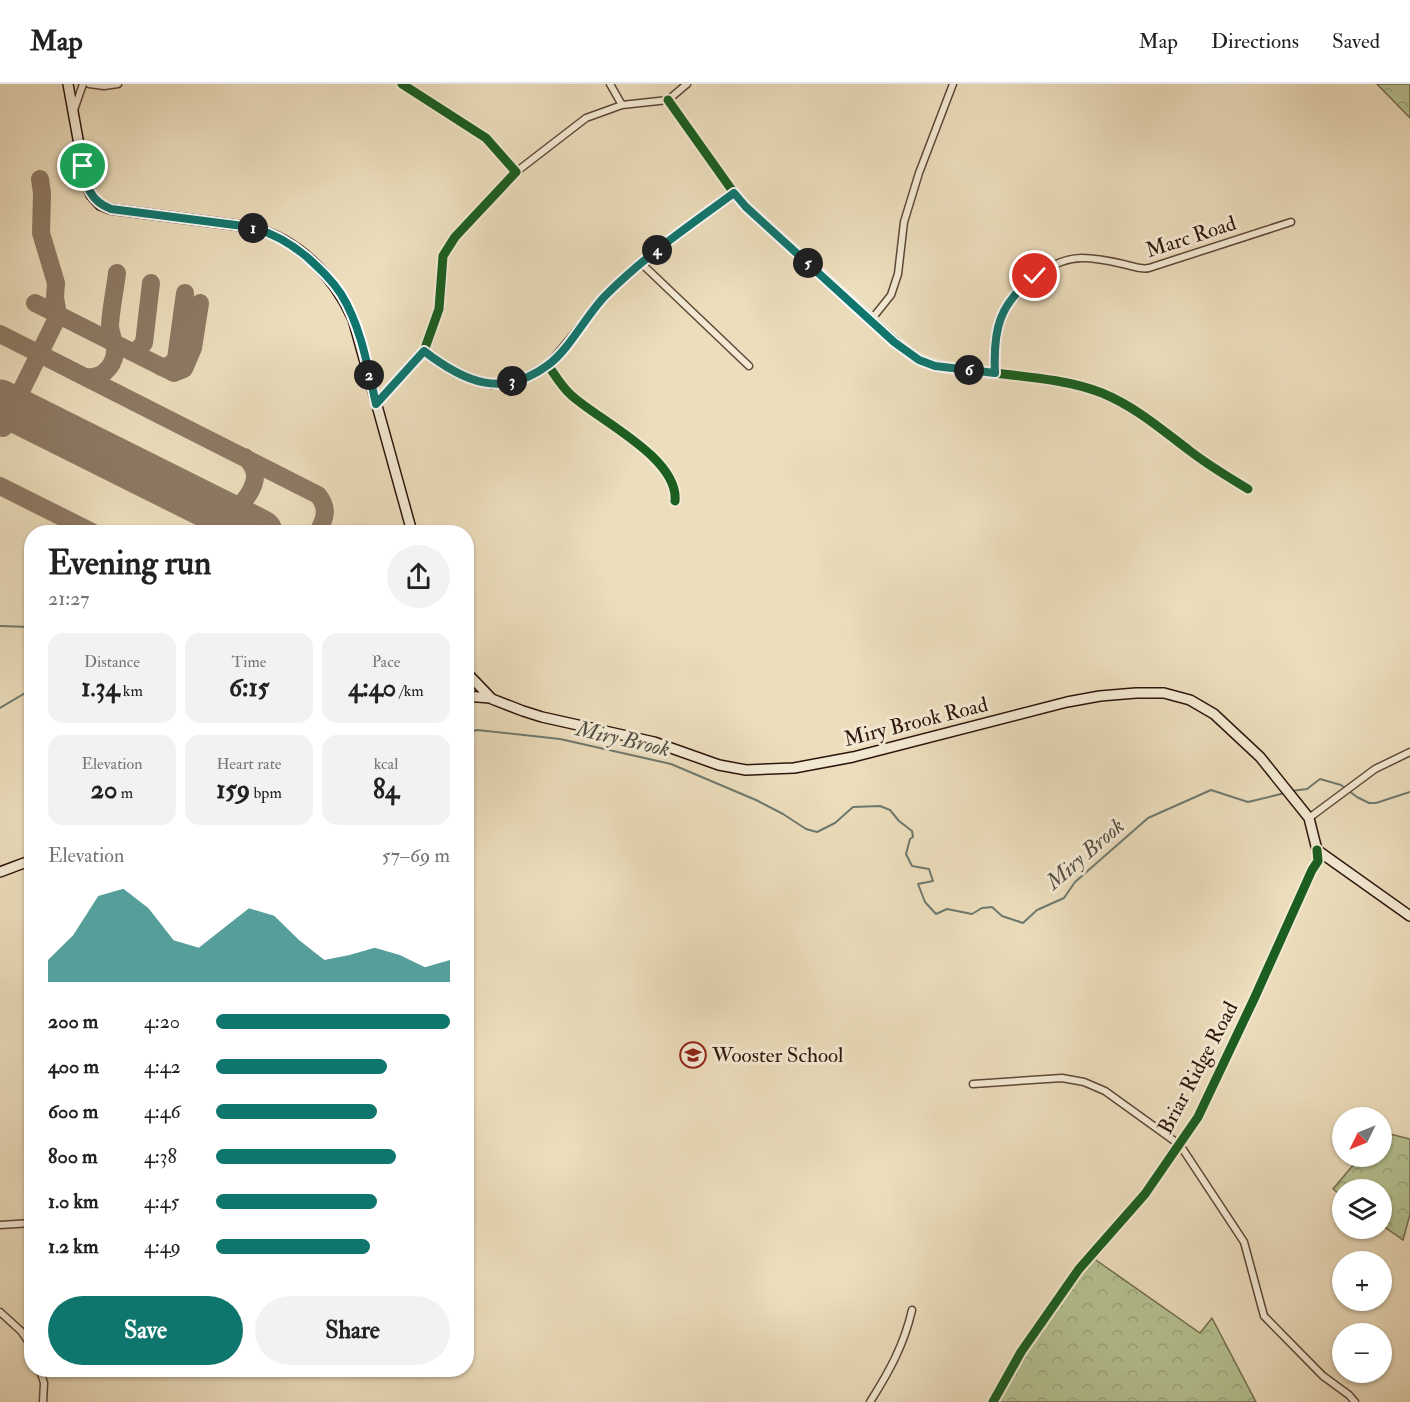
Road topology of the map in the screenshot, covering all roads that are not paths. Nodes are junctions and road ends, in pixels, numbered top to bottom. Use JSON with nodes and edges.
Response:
{"nodes":[{"id":1,"x":68,"y":84,"type":"edge"},
{"id":2,"x":83,"y":84,"type":"edge"},
{"id":3,"x":89,"y":84,"type":"edge"},
{"id":4,"x":118,"y":84,"type":"edge"},
{"id":5,"x":402,"y":84,"type":"edge"},
{"id":6,"x":610,"y":84,"type":"edge"},
{"id":7,"x":687,"y":84,"type":"edge"},
{"id":8,"x":953,"y":84,"type":"edge"},
{"id":9,"x":668,"y":100,"type":"junction"},
{"id":10,"x":622,"y":105,"type":"junction"},
{"id":11,"x":74,"y":111,"type":"junction"},
{"id":12,"x":516,"y":172,"type":"junction"},
{"id":13,"x":734,"y":193,"type":"junction"},
{"id":14,"x":1291,"y":222,"type":"dead end"},
{"id":15,"x":641,"y":263,"type":"junction"},
{"id":16,"x":871,"y":320,"type":"junction"},
{"id":17,"x":424,"y":351,"type":"junction"},
{"id":18,"x":548,"y":365,"type":"junction"},
{"id":19,"x":749,"y":366,"type":"dead end"},
{"id":20,"x":995,"y":373,"type":"junction"},
{"id":21,"x":376,"y":404,"type":"junction"},
{"id":22,"x":1248,"y":489,"type":"dead end"},
{"id":23,"x":675,"y":501,"type":"dead end"},
{"id":24,"x":410,"y":525,"type":"edge"},
{"id":25,"x":474,"y":680,"type":"edge"},
{"id":26,"x":474,"y":697,"type":"edge"},
{"id":27,"x":492,"y":699,"type":"junction"},
{"id":28,"x":1410,"y":752,"type":"edge"},
{"id":29,"x":1309,"y":818,"type":"junction"},
{"id":30,"x":1317,"y":850,"type":"junction"},
{"id":31,"x":24,"y":863,"type":"edge"},
{"id":32,"x":0,"y":872,"type":"edge"},
{"id":33,"x":1410,"y":916,"type":"edge"},
{"id":34,"x":973,"y":1084,"type":"dead end"},
{"id":35,"x":1180,"y":1144,"type":"junction"},
{"id":36,"x":24,"y":1224,"type":"edge"},
{"id":37,"x":0,"y":1225,"type":"edge"},
{"id":38,"x":912,"y":1310,"type":"dead end"},
{"id":39,"x":0,"y":1312,"type":"edge"},
{"id":40,"x":24,"y":1335,"type":"edge"},
{"id":41,"x":42,"y":1377,"type":"edge"},
{"id":42,"x":43,"y":1402,"type":"edge"},
{"id":43,"x":870,"y":1402,"type":"edge"},
{"id":44,"x":993,"y":1402,"type":"edge"},
{"id":45,"x":1355,"y":1402,"type":"edge"}],
"edges":[{"from":1,"to":11,"type":"main road"},
{"from":2,"to":11,"type":"street"},
{"from":3,"to":4,"type":"street"},
{"from":5,"to":12,"type":"street"},
{"from":6,"to":10,"type":"street"},
{"from":7,"to":9,"type":"street"},
{"from":8,"to":16,"type":"street"},
{"from":9,"to":10,"type":"street"},
{"from":9,"to":13,"type":"street"},
{"from":10,"to":12,"type":"street"},
{"from":11,"to":21,"type":"main road"},
{"from":12,"to":17,"type":"street"},
{"from":13,"to":15,"type":"street"},
{"from":13,"to":16,"type":"street"},
{"from":14,"to":20,"type":"street","name":"Marc Road"},
{"from":15,"to":18,"type":"street"},
{"from":15,"to":19,"type":"street"},
{"from":16,"to":20,"type":"street"},
{"from":17,"to":18,"type":"street"},
{"from":17,"to":21,"type":"street"},
{"from":18,"to":23,"type":"street"},
{"from":20,"to":22,"type":"street"},
{"from":21,"to":24,"type":"main road"},
{"from":25,"to":27,"type":"main road","name":"Miry Brook Road"},
{"from":26,"to":27,"type":"main road"},
{"from":27,"to":29,"type":"main road","name":"Miry Brook Road"},
{"from":28,"to":29,"type":"street"},
{"from":29,"to":30,"type":"main road","name":"Miry Brook Road"},
{"from":30,"to":33,"type":"main road"},
{"from":30,"to":35,"type":"street","name":"Briar Ridge Road"},
{"from":31,"to":32,"type":"main road"},
{"from":34,"to":35,"type":"street"},
{"from":35,"to":44,"type":"street","name":"Briar Ridge Road"},
{"from":35,"to":45,"type":"street"},
{"from":36,"to":37,"type":"street"},
{"from":38,"to":43,"type":"street"},
{"from":39,"to":40,"type":"street"},
{"from":41,"to":42,"type":"street"}]}
